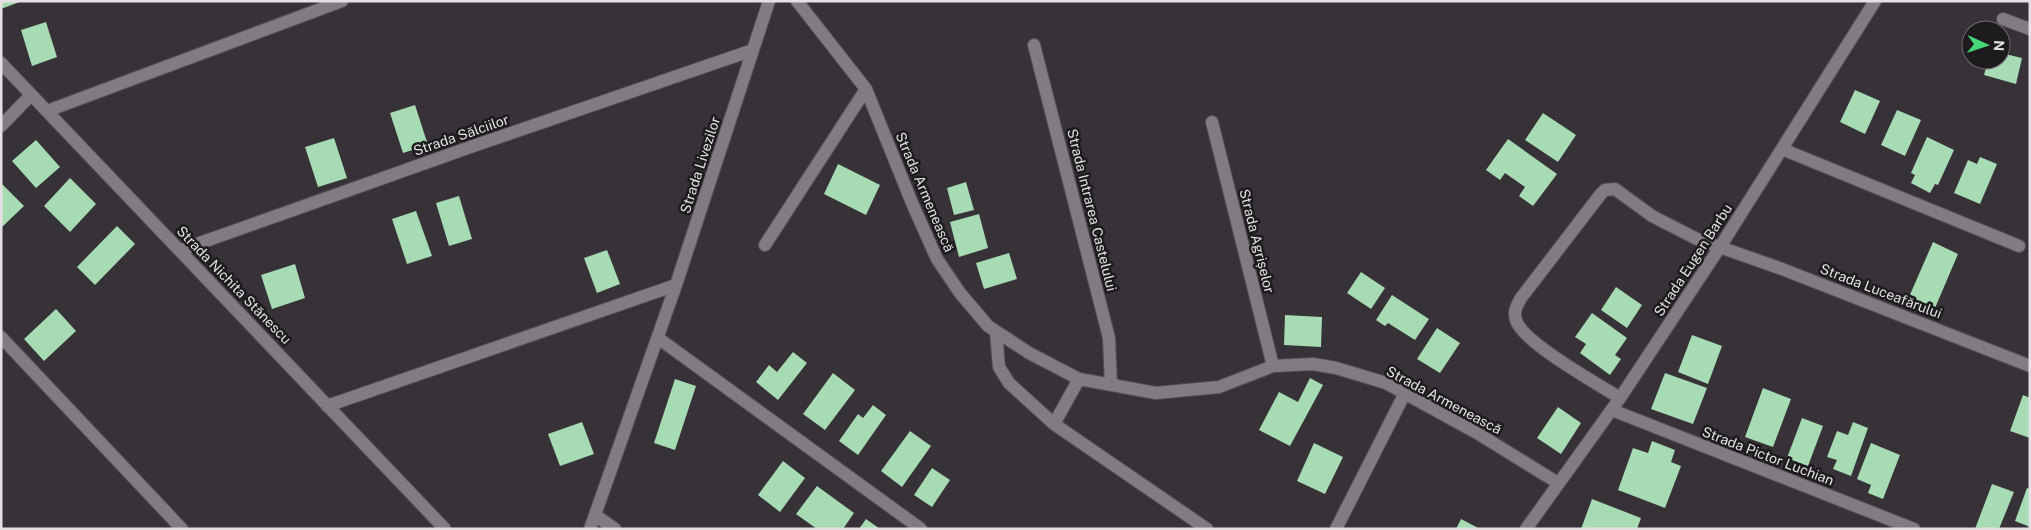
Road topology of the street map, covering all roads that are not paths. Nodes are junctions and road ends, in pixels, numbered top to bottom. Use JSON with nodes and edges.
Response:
{"nodes":[{"id":1,"x":342,"y":1,"type":"edge"},
{"id":2,"x":769,"y":1,"type":"edge"},
{"id":3,"x":797,"y":1,"type":"edge"},
{"id":4,"x":1875,"y":1,"type":"edge"},
{"id":5,"x":2003,"y":18,"type":"dead end"},
{"id":6,"x":2030,"y":29,"type":"edge"},
{"id":7,"x":1034,"y":45,"type":"dead end"},
{"id":8,"x":753,"y":50,"type":"junction"},
{"id":9,"x":1,"y":63,"type":"edge"},
{"id":10,"x":866,"y":89,"type":"junction"},
{"id":11,"x":32,"y":95,"type":"junction"},
{"id":12,"x":47,"y":111,"type":"junction"},
{"id":13,"x":1212,"y":122,"type":"dead end"},
{"id":14,"x":1,"y":126,"type":"edge"},
{"id":15,"x":1782,"y":149,"type":"junction"},
{"id":16,"x":765,"y":245,"type":"dead end"},
{"id":17,"x":2019,"y":246,"type":"dead end"},
{"id":18,"x":1720,"y":247,"type":"junction"},
{"id":19,"x":180,"y":250,"type":"junction"},
{"id":20,"x":676,"y":285,"type":"junction"},
{"id":21,"x":996,"y":332,"type":"junction"},
{"id":22,"x":1,"y":337,"type":"edge"},
{"id":23,"x":658,"y":338,"type":"junction"},
{"id":24,"x":1273,"y":366,"type":"junction"},
{"id":25,"x":2030,"y":366,"type":"edge"},
{"id":26,"x":1079,"y":379,"type":"junction"},
{"id":27,"x":1111,"y":385,"type":"junction"},
{"id":28,"x":1405,"y":393,"type":"junction"},
{"id":29,"x":1620,"y":398,"type":"junction"},
{"id":30,"x":327,"y":406,"type":"junction"},
{"id":31,"x":1612,"y":410,"type":"junction"},
{"id":32,"x":1054,"y":424,"type":"junction"},
{"id":33,"x":1558,"y":483,"type":"junction"},
{"id":34,"x":595,"y":515,"type":"junction"},
{"id":35,"x":182,"y":529,"type":"edge"},
{"id":36,"x":444,"y":529,"type":"edge"},
{"id":37,"x":590,"y":529,"type":"edge"},
{"id":38,"x":615,"y":529,"type":"edge"},
{"id":39,"x":921,"y":529,"type":"edge"},
{"id":40,"x":1207,"y":529,"type":"edge"},
{"id":41,"x":1336,"y":529,"type":"edge"},
{"id":42,"x":1526,"y":529,"type":"edge"},
{"id":43,"x":1914,"y":529,"type":"edge"}],
"edges":[{"from":1,"to":12,"type":"street"},
{"from":2,"to":8,"type":"street","name":"Strada Livezilor"},
{"from":3,"to":10,"type":"street","name":"Strada Armenească"},
{"from":4,"to":15,"type":"street","name":"Strada Eugen Barbu"},
{"from":5,"to":6,"type":"street"},
{"from":7,"to":27,"type":"street","name":"Strada Intrarea Castelului"},
{"from":8,"to":19,"type":"street","name":"Strada Sălciilor"},
{"from":8,"to":20,"type":"street","name":"Strada Livezilor"},
{"from":9,"to":11,"type":"street","name":"Strada Nichita Stănescu"},
{"from":10,"to":16,"type":"street"},
{"from":10,"to":21,"type":"street","name":"Strada Armenească"},
{"from":11,"to":12,"type":"street","name":"Strada Nichita Stănescu"},
{"from":11,"to":14,"type":"street"},
{"from":12,"to":19,"type":"street","name":"Strada Nichita Stănescu"},
{"from":13,"to":24,"type":"street","name":"Strada Agrișelor"},
{"from":15,"to":17,"type":"street"},
{"from":15,"to":18,"type":"street","name":"Strada Eugen Barbu"},
{"from":18,"to":25,"type":"street","name":"Strada Luceafărului"},
{"from":18,"to":29,"type":"street","name":"Strada Eugen Barbu"},
{"from":18,"to":29,"type":"street","name":"Strada Luceafărului"},
{"from":19,"to":30,"type":"street","name":"Strada Nichita Stănescu"},
{"from":20,"to":23,"type":"street","name":"Strada Livezilor"},
{"from":20,"to":30,"type":"street"},
{"from":21,"to":26,"type":"street","name":"Strada Armenească"},
{"from":21,"to":32,"type":"street"},
{"from":22,"to":35,"type":"street"},
{"from":23,"to":34,"type":"street","name":"Strada Livezilor"},
{"from":23,"to":39,"type":"street"},
{"from":24,"to":27,"type":"street","name":"Strada Armenească"},
{"from":24,"to":28,"type":"street","name":"Strada Armenească"},
{"from":26,"to":27,"type":"street","name":"Strada Armenească"},
{"from":26,"to":32,"type":"street"},
{"from":28,"to":33,"type":"street","name":"Strada Armenească"},
{"from":28,"to":41,"type":"street"},
{"from":29,"to":31,"type":"street","name":"Strada Eugen Barbu"},
{"from":30,"to":36,"type":"street","name":"Strada Nichita Stănescu"},
{"from":31,"to":33,"type":"street","name":"Strada Eugen Barbu"},
{"from":31,"to":43,"type":"street","name":"Strada Pictor Luchian"},
{"from":32,"to":40,"type":"street"},
{"from":33,"to":42,"type":"street","name":"Strada Eugen Barbu"},
{"from":34,"to":37,"type":"street","name":"Strada Livezilor"},
{"from":34,"to":38,"type":"street"}]}
